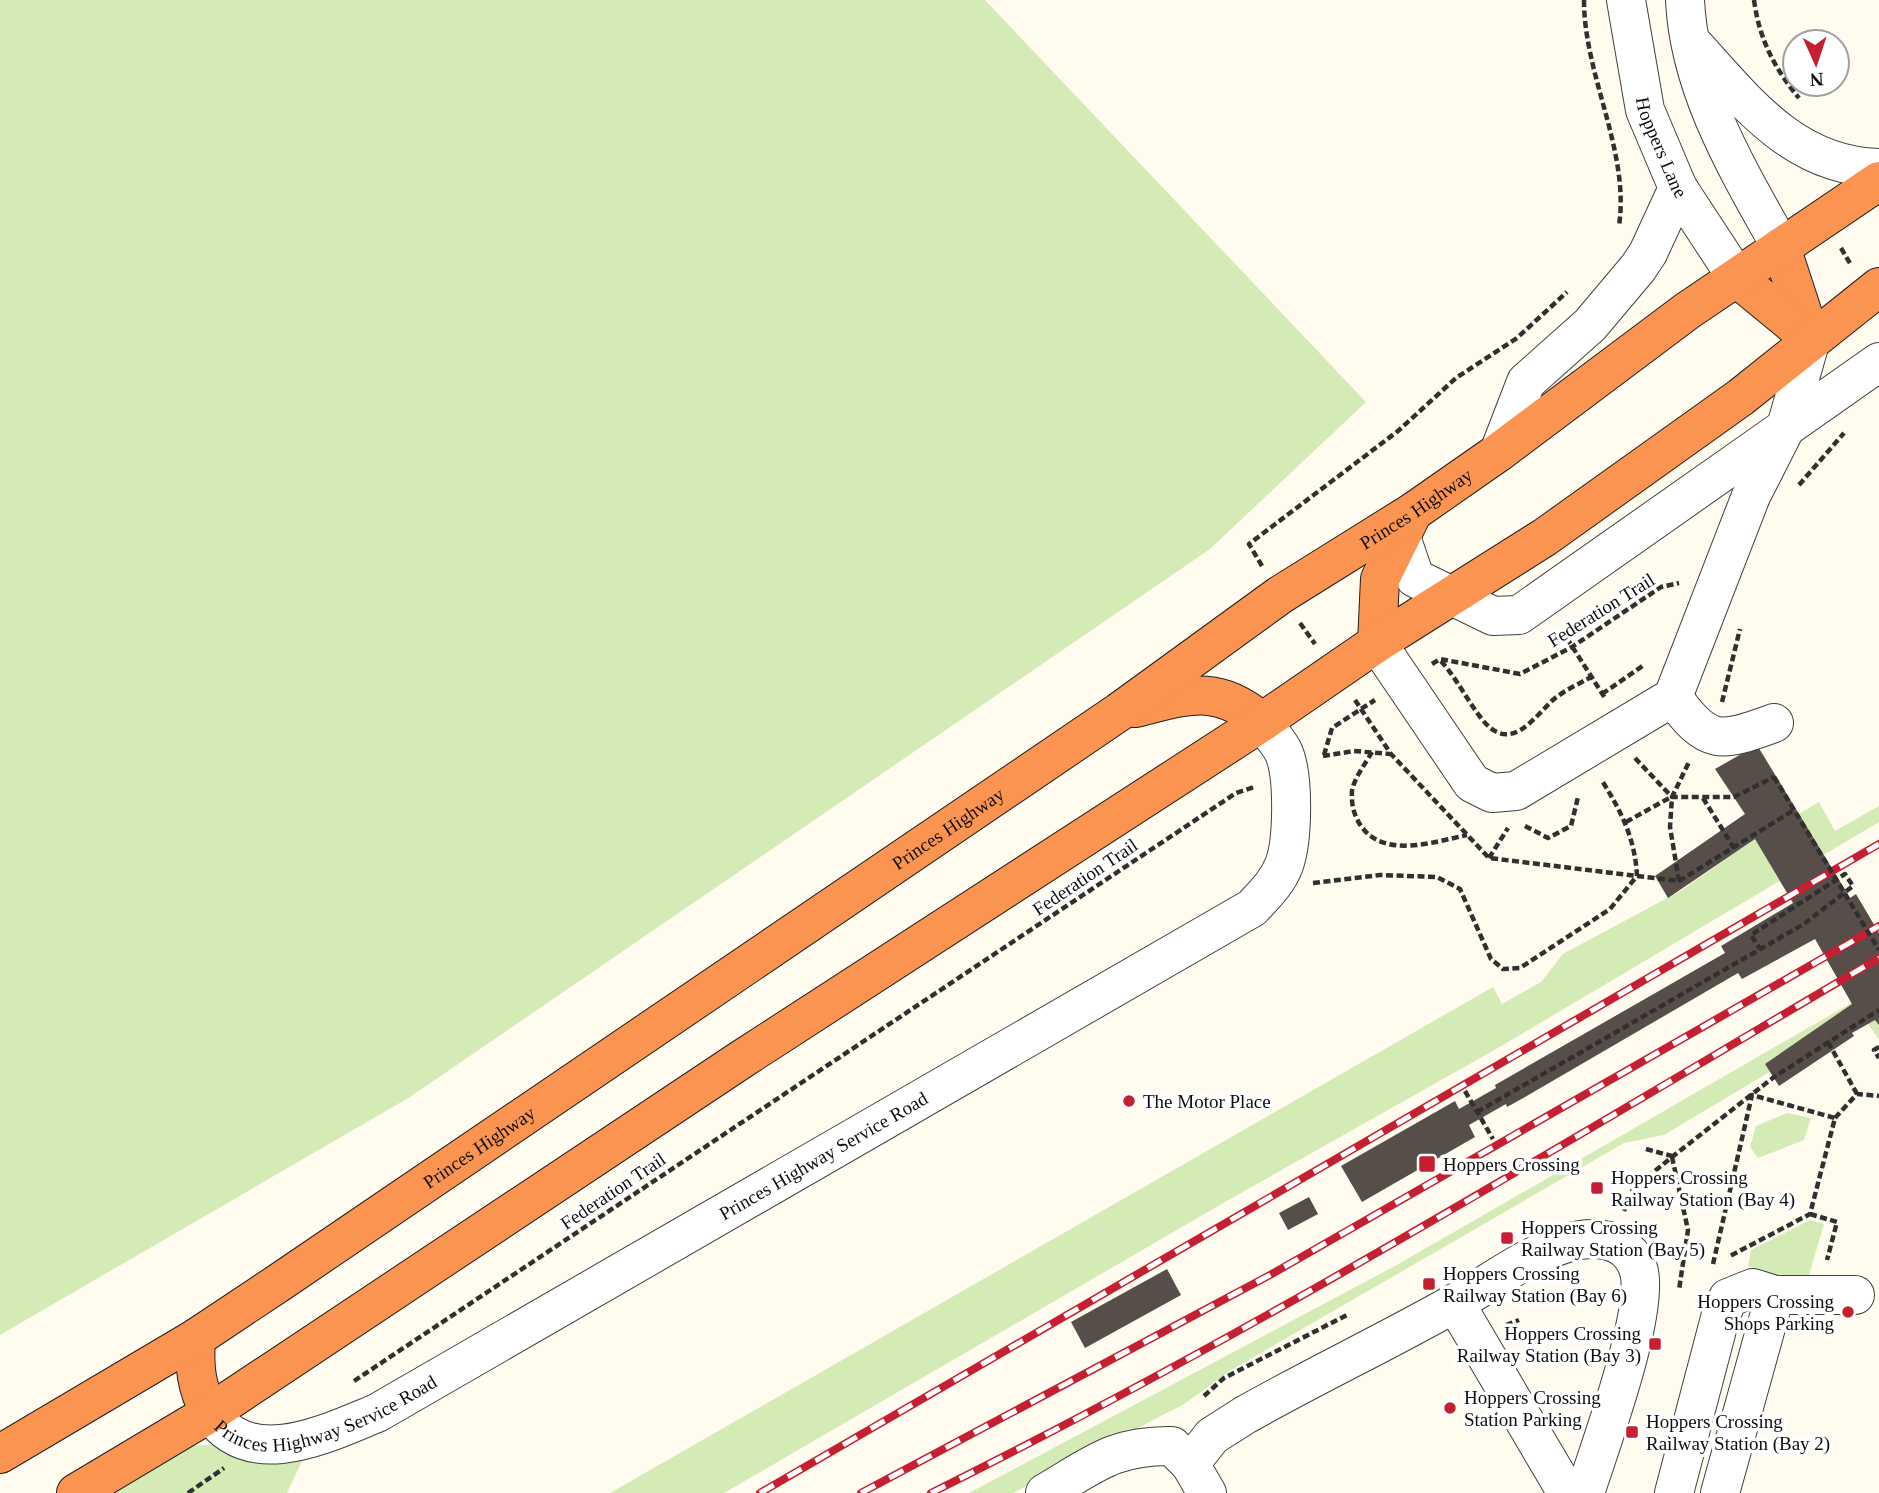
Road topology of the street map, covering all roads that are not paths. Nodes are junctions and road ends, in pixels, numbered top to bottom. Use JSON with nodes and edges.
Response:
{"nodes":[{"id":1,"x":1626,"y":0,"type":"edge"},
{"id":2,"x":1685,"y":0,"type":"edge"},
{"id":3,"x":1689,"y":39,"type":"junction"},
{"id":4,"x":1879,"y":168,"type":"edge"},
{"id":5,"x":1879,"y":181,"type":"edge"},
{"id":6,"x":1678,"y":188,"type":"junction"},
{"id":7,"x":1781,"y":247,"type":"junction"},
{"id":8,"x":1737,"y":278,"type":"junction"},
{"id":9,"x":1879,"y":287,"type":"edge"},
{"id":10,"x":1811,"y":339,"type":"junction"},
{"id":11,"x":1879,"y":362,"type":"edge"},
{"id":12,"x":1786,"y":428,"type":"junction"},
{"id":13,"x":1499,"y":452,"type":"junction"},
{"id":14,"x":1407,"y":524,"type":"junction"},
{"id":15,"x":1449,"y":597,"type":"junction"},
{"id":16,"x":1377,"y":643,"type":"junction"},
{"id":17,"x":1673,"y":697,"type":"junction"},
{"id":18,"x":1119,"y":712,"type":"junction"},
{"id":19,"x":1262,"y":722,"type":"junction"},
{"id":20,"x":1774,"y":723,"type":"dead end"},
{"id":21,"x":1775,"y":1295,"type":"junction"},
{"id":22,"x":1841,"y":1296,"type":"road end"},
{"id":23,"x":1455,"y":1303,"type":"junction"},
{"id":24,"x":196,"y":1338,"type":"junction"},
{"id":25,"x":210,"y":1413,"type":"junction"},
{"id":26,"x":0,"y":1454,"type":"edge"},
{"id":27,"x":1198,"y":1478,"type":"edge"},
{"id":28,"x":76,"y":1493,"type":"edge"},
{"id":29,"x":1045,"y":1493,"type":"edge"},
{"id":30,"x":1567,"y":1493,"type":"edge"},
{"id":31,"x":1585,"y":1493,"type":"edge"},
{"id":32,"x":1674,"y":1493,"type":"edge"},
{"id":33,"x":1720,"y":1493,"type":"edge"}],
"edges":[{"from":1,"to":6,"type":"street","name":"Hoppers Lane"},
{"from":2,"to":3,"type":"street"},
{"from":3,"to":4,"type":"street"},
{"from":3,"to":7,"type":"street"},
{"from":5,"to":7,"type":"highway","name":"Princes Highway"},
{"from":6,"to":8,"type":"street","name":"Hoppers Lane"},
{"from":6,"to":13,"type":"street"},
{"from":7,"to":8,"type":"highway","name":"Princes Highway"},
{"from":7,"to":10,"type":"highway"},
{"from":8,"to":10,"type":"highway"},
{"from":8,"to":13,"type":"highway","name":"Princes Highway"},
{"from":9,"to":10,"type":"highway"},
{"from":10,"to":12,"type":"street"},
{"from":10,"to":15,"type":"highway"},
{"from":11,"to":12,"type":"street"},
{"from":12,"to":15,"type":"street"},
{"from":12,"to":17,"type":"street"},
{"from":13,"to":14,"type":"highway","name":"Princes Highway"},
{"from":14,"to":15,"type":"street"},
{"from":14,"to":16,"type":"highway"},
{"from":14,"to":18,"type":"highway","name":"Princes Highway"},
{"from":15,"to":16,"type":"highway"},
{"from":16,"to":17,"type":"street"},
{"from":16,"to":19,"type":"highway"},
{"from":17,"to":20,"type":"street"},
{"from":18,"to":19,"type":"highway"},
{"from":18,"to":24,"type":"highway","name":"Princes Highway"},
{"from":19,"to":25,"type":"highway"},
{"from":19,"to":25,"type":"street","name":"Princes Highway Service Road"},
{"from":21,"to":22,"type":"street"},
{"from":21,"to":32,"type":"street"},
{"from":21,"to":33,"type":"street"},
{"from":23,"to":27,"type":"street"},
{"from":23,"to":30,"type":"street"},
{"from":23,"to":31,"type":"street"},
{"from":24,"to":25,"type":"highway"},
{"from":24,"to":26,"type":"highway","name":"Princes Highway"},
{"from":25,"to":28,"type":"highway"},
{"from":27,"to":29,"type":"street"}]}
